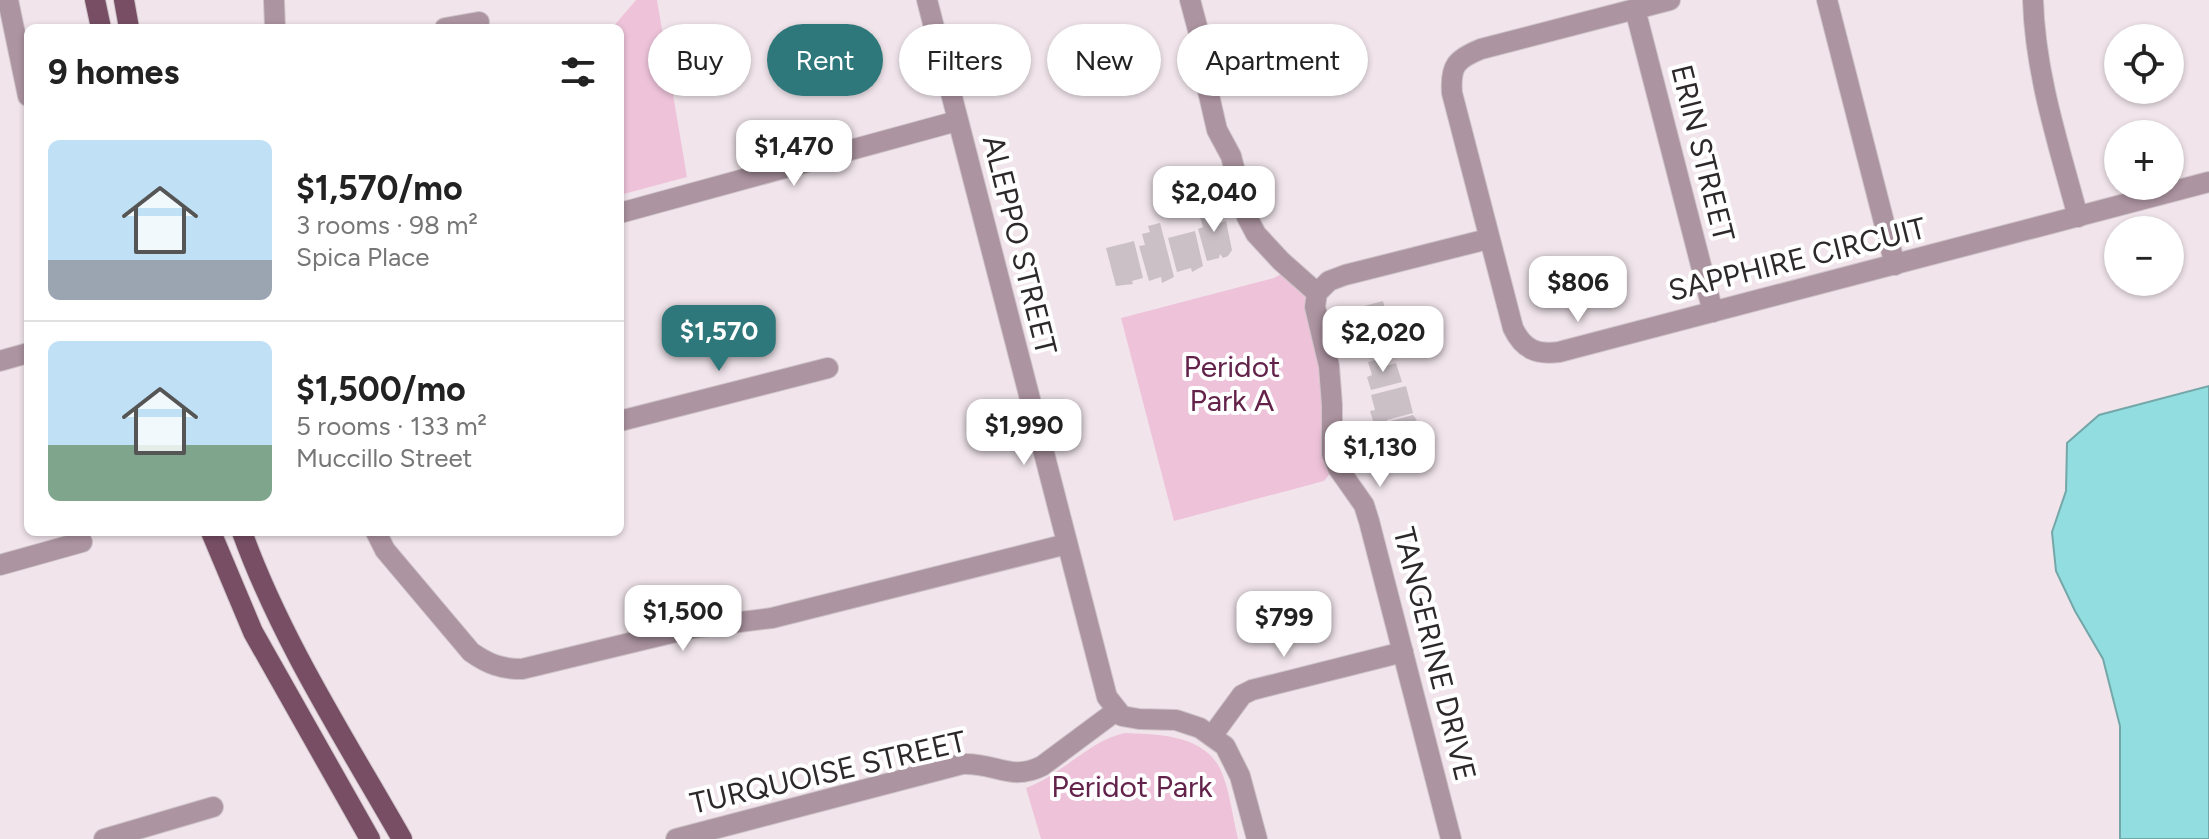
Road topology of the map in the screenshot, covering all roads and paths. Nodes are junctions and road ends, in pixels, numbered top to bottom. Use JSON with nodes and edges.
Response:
{"nodes":[{"id":1,"x":8,"y":0,"type":"edge"},
{"id":2,"x":95,"y":0,"type":"edge"},
{"id":3,"x":124,"y":0,"type":"edge"},
{"id":4,"x":274,"y":0,"type":"edge"},
{"id":5,"x":927,"y":0,"type":"edge"},
{"id":6,"x":1190,"y":0,"type":"edge"},
{"id":7,"x":1670,"y":0,"type":"edge"},
{"id":8,"x":1827,"y":0,"type":"edge"},
{"id":9,"x":2038,"y":1,"type":"edge"},
{"id":10,"x":1635,"y":9,"type":"junction"},
{"id":11,"x":479,"y":22,"type":"dead end"},
{"id":12,"x":100,"y":24,"type":"edge"},
{"id":13,"x":128,"y":24,"type":"edge"},
{"id":14,"x":275,"y":24,"type":"edge"},
{"id":15,"x":468,"y":24,"type":"edge"},
{"id":16,"x":24,"y":77,"type":"edge"},
{"id":17,"x":957,"y":121,"type":"junction"},
{"id":18,"x":2209,"y":182,"type":"edge"},
{"id":19,"x":624,"y":212,"type":"edge"},
{"id":20,"x":2078,"y":217,"type":"junction"},
{"id":21,"x":1488,"y":239,"type":"junction"},
{"id":22,"x":1895,"y":265,"type":"junction"},
{"id":23,"x":1317,"y":293,"type":"junction"},
{"id":24,"x":1713,"y":312,"type":"junction"},
{"id":25,"x":24,"y":354,"type":"edge"},
{"id":26,"x":0,"y":361,"type":"edge"},
{"id":27,"x":828,"y":368,"type":"dead end"},
{"id":28,"x":624,"y":420,"type":"edge"},
{"id":29,"x":213,"y":536,"type":"edge"},
{"id":30,"x":244,"y":536,"type":"edge"},
{"id":31,"x":378,"y":536,"type":"edge"},
{"id":32,"x":82,"y":542,"type":"dead end"},
{"id":33,"x":1067,"y":544,"type":"junction"},
{"id":34,"x":0,"y":565,"type":"edge"},
{"id":35,"x":1403,"y":652,"type":"junction"},
{"id":36,"x":1116,"y":711,"type":"junction"},
{"id":37,"x":1212,"y":736,"type":"junction"},
{"id":38,"x":213,"y":807,"type":"dead end"},
{"id":39,"x":104,"y":839,"type":"edge"},
{"id":40,"x":370,"y":839,"type":"edge"},
{"id":41,"x":402,"y":839,"type":"edge"},
{"id":42,"x":676,"y":839,"type":"edge"},
{"id":43,"x":1257,"y":839,"type":"edge"},
{"id":44,"x":1451,"y":839,"type":"edge"}],
"edges":[{"from":1,"to":16,"type":"street"},
{"from":2,"to":12,"type":"main road"},
{"from":3,"to":13,"type":"main road"},
{"from":4,"to":14,"type":"street"},
{"from":5,"to":17,"type":"street","name":"ALEPPO STREET"},
{"from":6,"to":23,"type":"street"},
{"from":7,"to":10,"type":"street","name":"SAPPHIRE CIRCUIT"},
{"from":8,"to":22,"type":"street"},
{"from":9,"to":20,"type":"street"},
{"from":10,"to":21,"type":"street","name":"SAPPHIRE CIRCUIT"},
{"from":10,"to":24,"type":"street","name":"ERIN STREET"},
{"from":11,"to":15,"type":"street"},
{"from":17,"to":19,"type":"street"},
{"from":17,"to":33,"type":"street","name":"ALEPPO STREET"},
{"from":18,"to":20,"type":"street","name":"SAPPHIRE CIRCUIT"},
{"from":20,"to":22,"type":"street","name":"SAPPHIRE CIRCUIT"},
{"from":21,"to":23,"type":"street"},
{"from":21,"to":24,"type":"street","name":"SAPPHIRE CIRCUIT"},
{"from":22,"to":24,"type":"street","name":"SAPPHIRE CIRCUIT"},
{"from":23,"to":35,"type":"street","name":"TANGERINE DRIVE"},
{"from":25,"to":26,"type":"street"},
{"from":27,"to":28,"type":"street"},
{"from":29,"to":40,"type":"main road"},
{"from":30,"to":41,"type":"main road"},
{"from":31,"to":33,"type":"street"},
{"from":32,"to":34,"type":"street"},
{"from":33,"to":36,"type":"street","name":"ALEPPO STREET"},
{"from":35,"to":37,"type":"street"},
{"from":35,"to":44,"type":"street","name":"TANGERINE DRIVE"},
{"from":36,"to":37,"type":"street"},
{"from":36,"to":42,"type":"street","name":"TURQUOISE STREET"},
{"from":37,"to":43,"type":"street"},
{"from":38,"to":39,"type":"street"}]}
